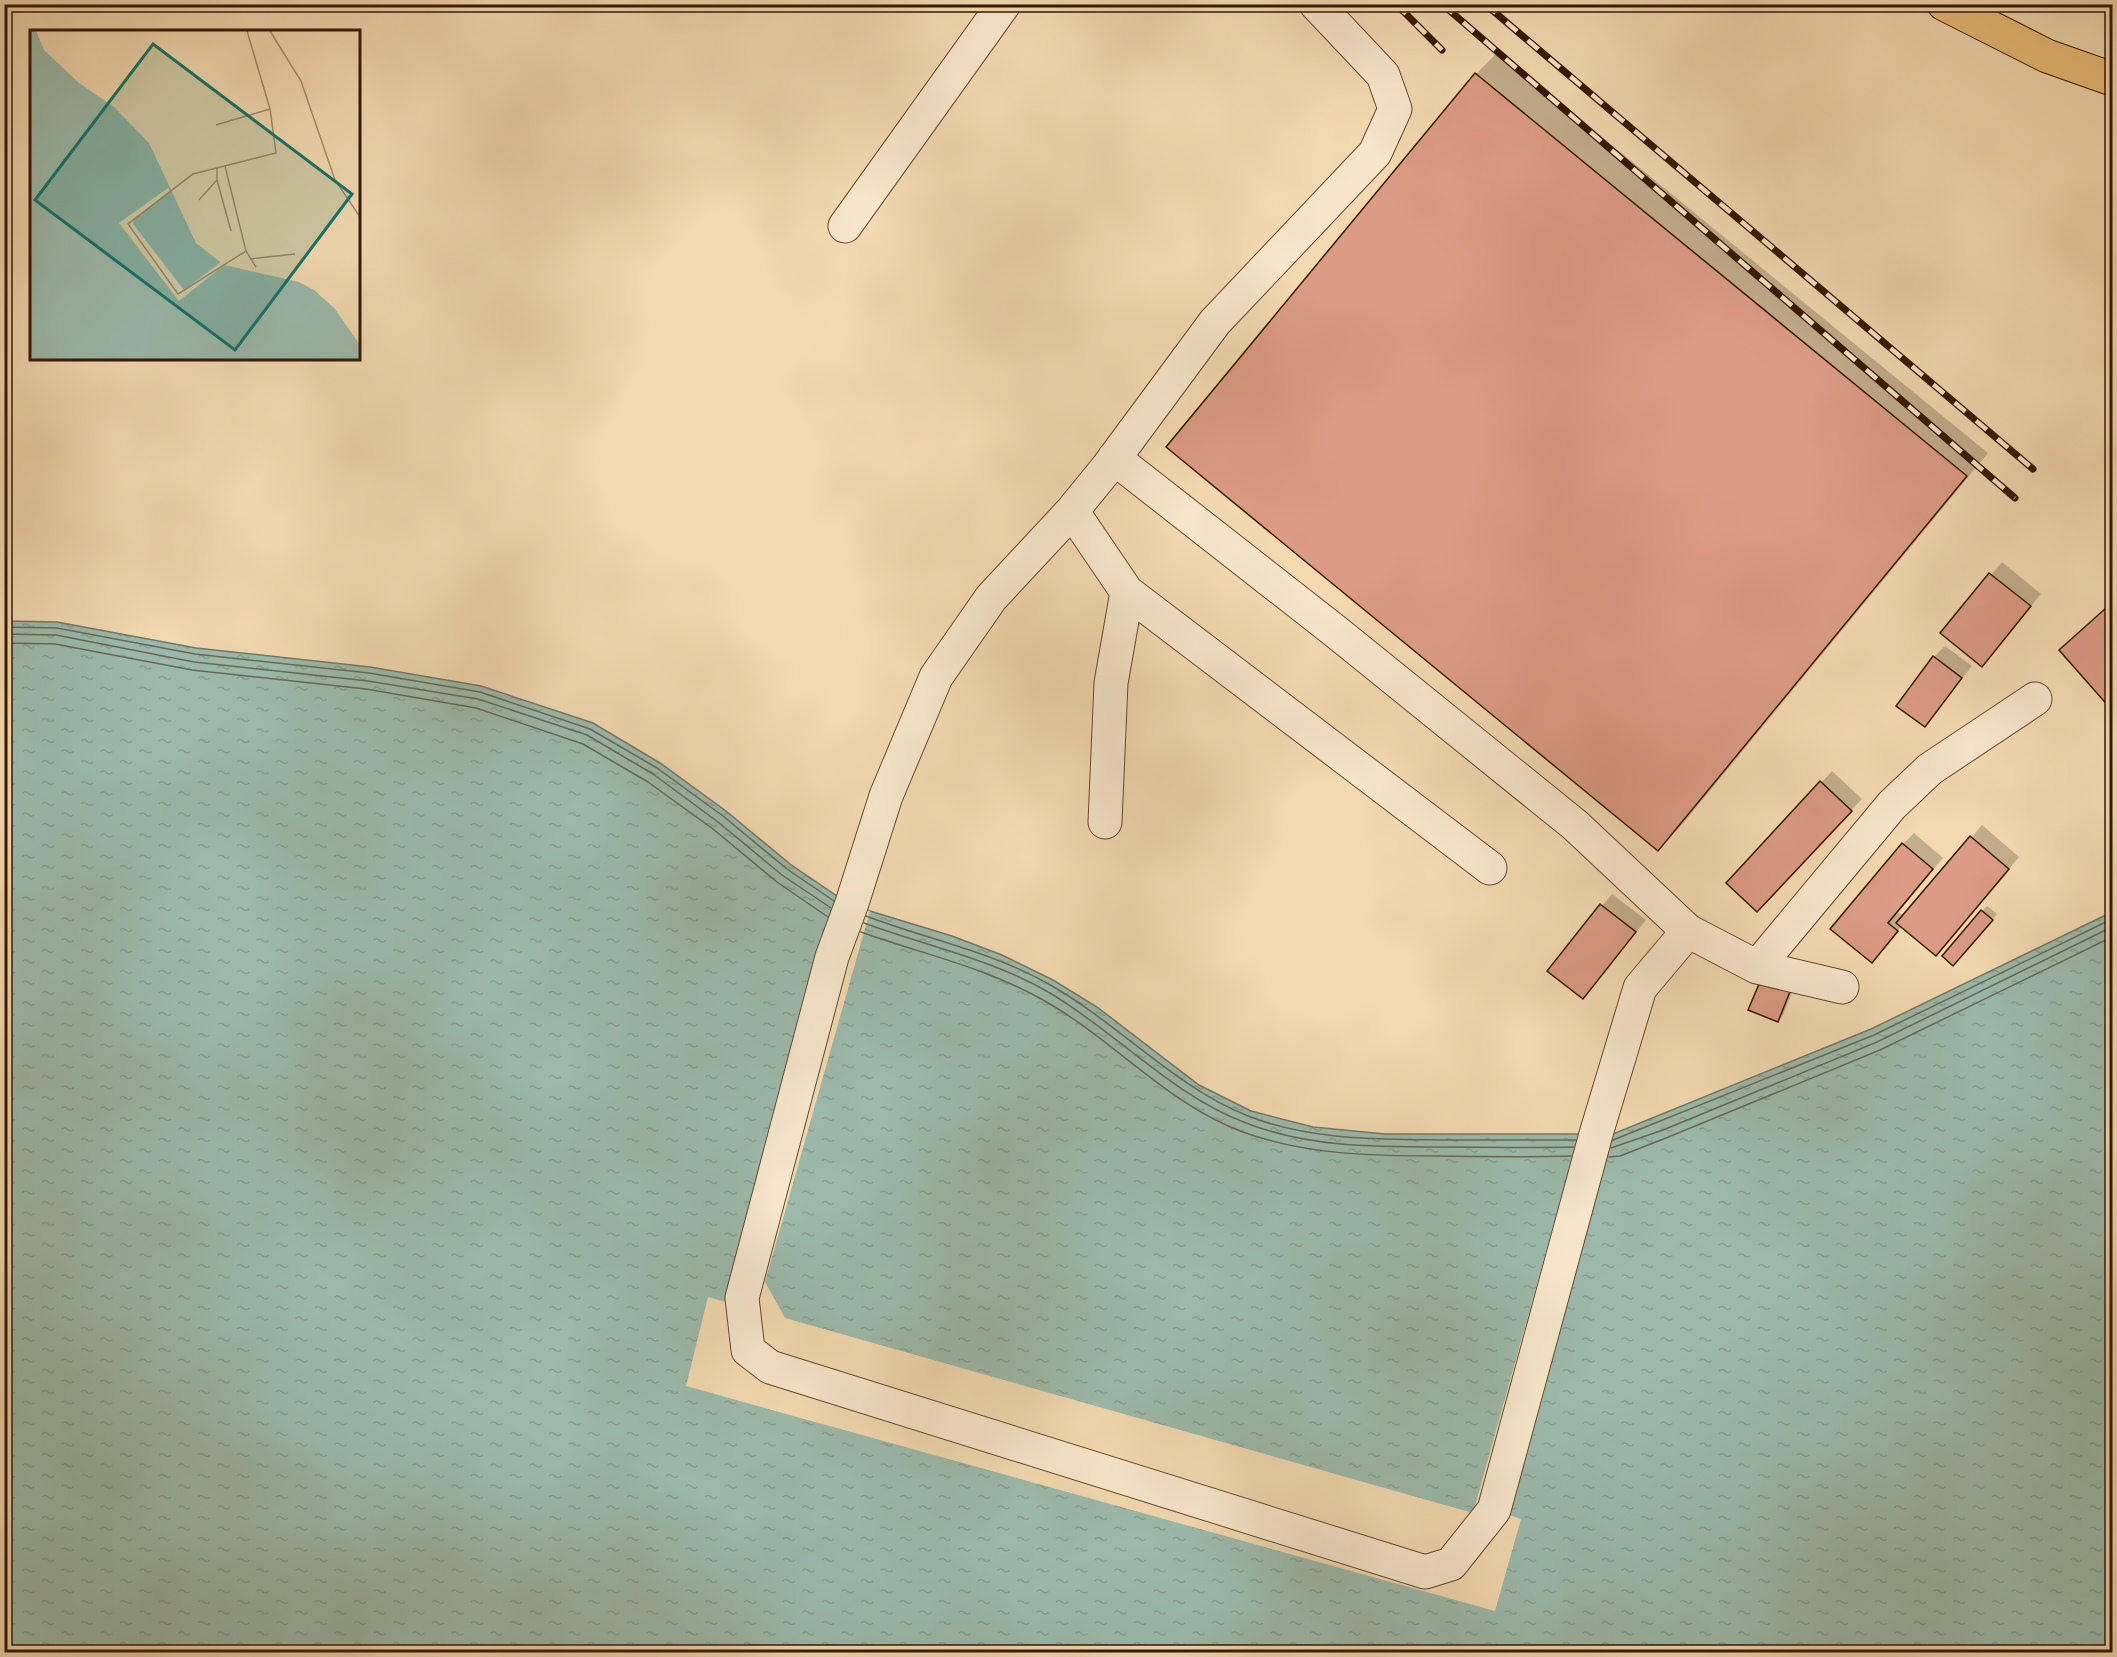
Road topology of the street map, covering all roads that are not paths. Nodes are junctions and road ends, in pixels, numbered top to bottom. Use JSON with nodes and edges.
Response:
{"nodes":[{"id":1,"x":1004,"y":4,"type":"edge"},
{"id":2,"x":1316,"y":4,"type":"edge"},
{"id":3,"x":1944,"y":4,"type":"edge"},
{"id":4,"x":2112,"y":79,"type":"edge"},
{"id":5,"x":845,"y":226,"type":"dead end"},
{"id":6,"x":1114,"y":458,"type":"junction"},
{"id":7,"x":1072,"y":511,"type":"junction"},
{"id":8,"x":1127,"y":592,"type":"junction"},
{"id":9,"x":2035,"y":699,"type":"dead end"},
{"id":10,"x":1105,"y":822,"type":"dead end"},
{"id":11,"x":1490,"y":868,"type":"dead end"},
{"id":12,"x":1688,"y":931,"type":"junction"},
{"id":13,"x":1757,"y":967,"type":"junction"},
{"id":14,"x":1842,"y":987,"type":"dead end"}],
"edges":[{"from":1,"to":5,"type":"lane"},
{"from":2,"to":6,"type":"lane"},
{"from":3,"to":4,"type":"highway"},
{"from":6,"to":7,"type":"lane"},
{"from":6,"to":12,"type":"lane"},
{"from":7,"to":8,"type":"lane"},
{"from":7,"to":12,"type":"lane"},
{"from":8,"to":10,"type":"lane"},
{"from":8,"to":11,"type":"lane"},
{"from":9,"to":13,"type":"lane"},
{"from":12,"to":13,"type":"lane"},
{"from":13,"to":14,"type":"lane"}]}
